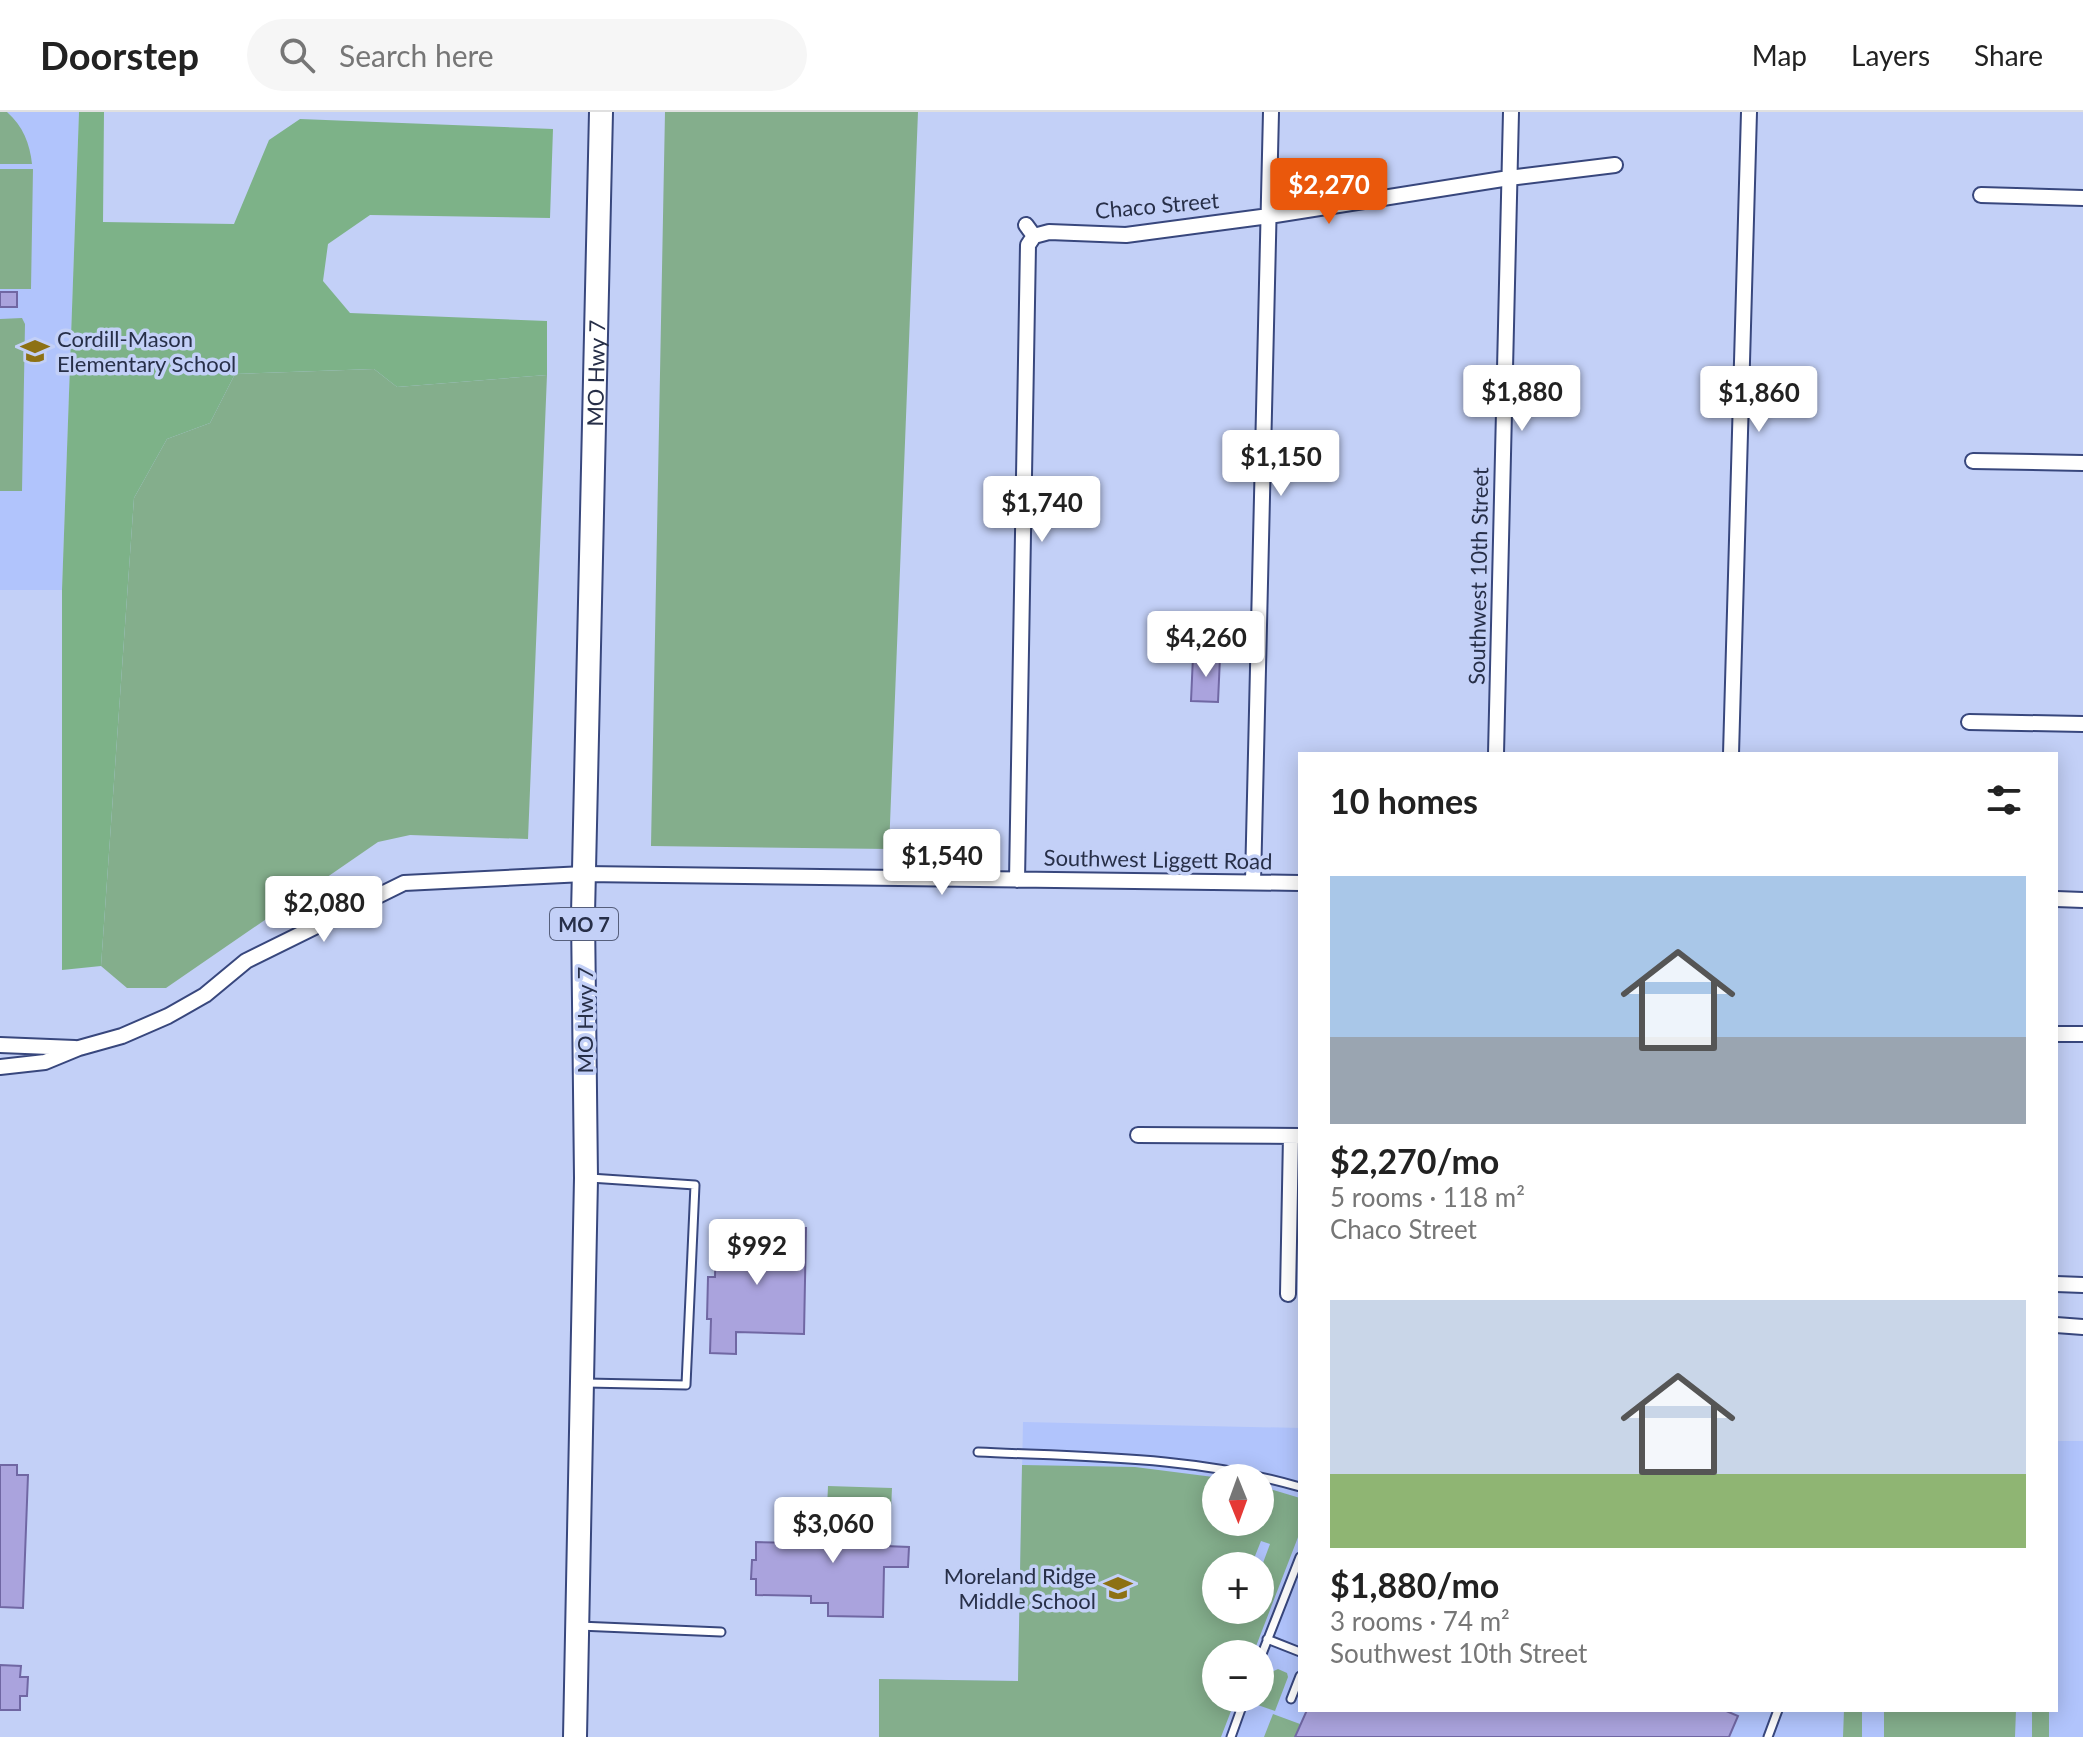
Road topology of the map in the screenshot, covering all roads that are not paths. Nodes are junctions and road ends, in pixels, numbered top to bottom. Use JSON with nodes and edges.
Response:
{"nodes":[{"id":1,"x":601,"y":112,"type":"edge"},
{"id":2,"x":1271,"y":112,"type":"edge"},
{"id":3,"x":1511,"y":112,"type":"edge"},
{"id":4,"x":1749,"y":112,"type":"edge"},
{"id":5,"x":1615,"y":165,"type":"dead end"},
{"id":6,"x":1509,"y":178,"type":"junction"},
{"id":7,"x":1981,"y":195,"type":"dead end"},
{"id":8,"x":2083,"y":198,"type":"edge"},
{"id":9,"x":1269,"y":216,"type":"junction"},
{"id":10,"x":1973,"y":461,"type":"dead end"},
{"id":11,"x":2083,"y":463,"type":"edge"},
{"id":12,"x":1969,"y":722,"type":"dead end"},
{"id":13,"x":2083,"y":724,"type":"edge"},
{"id":14,"x":1496,"y":752,"type":"edge"},
{"id":15,"x":1731,"y":752,"type":"edge"},
{"id":16,"x":584,"y":874,"type":"junction"},
{"id":17,"x":1017,"y":880,"type":"junction"},
{"id":18,"x":1253,"y":882,"type":"junction"},
{"id":19,"x":1298,"y":883,"type":"edge"},
{"id":20,"x":2058,"y":899,"type":"edge"},
{"id":21,"x":2083,"y":900,"type":"edge"},
{"id":22,"x":2058,"y":1034,"type":"edge"},
{"id":23,"x":2083,"y":1034,"type":"edge"},
{"id":24,"x":0,"y":1045,"type":"edge"},
{"id":25,"x":79,"y":1048,"type":"junction"},
{"id":26,"x":0,"y":1067,"type":"edge"},
{"id":27,"x":1138,"y":1135,"type":"dead end"},
{"id":28,"x":1296,"y":1136,"type":"edge"},
{"id":29,"x":586,"y":1178,"type":"junction"},
{"id":30,"x":2058,"y":1284,"type":"edge"},
{"id":31,"x":2083,"y":1285,"type":"edge"},
{"id":32,"x":1288,"y":1294,"type":"dead end"},
{"id":33,"x":2058,"y":1325,"type":"edge"},
{"id":34,"x":2083,"y":1327,"type":"edge"},
{"id":35,"x":580,"y":1383,"type":"junction"},
{"id":36,"x":978,"y":1452,"type":"dead end"},
{"id":37,"x":1298,"y":1486,"type":"edge"},
{"id":38,"x":1298,"y":1562,"type":"edge"},
{"id":39,"x":576,"y":1626,"type":"junction"},
{"id":40,"x":721,"y":1632,"type":"dead end"},
{"id":41,"x":1267,"y":1639,"type":"joint"},
{"id":42,"x":1298,"y":1651,"type":"edge"},
{"id":43,"x":1298,"y":1681,"type":"edge"},
{"id":44,"x":1291,"y":1699,"type":"dead end"},
{"id":45,"x":1240,"y":1712,"type":"edge"},
{"id":46,"x":1777,"y":1712,"type":"edge"},
{"id":47,"x":575,"y":1737,"type":"edge"},
{"id":48,"x":1231,"y":1737,"type":"edge"},
{"id":49,"x":1768,"y":1737,"type":"edge"}],
"edges":[{"from":1,"to":16,"type":"main road","name":"MO Hwy 7","number":"MO 7"},
{"from":2,"to":9,"type":"street"},
{"from":3,"to":6,"type":"street","name":"Southwest 10th Street"},
{"from":4,"to":15,"type":"street"},
{"from":5,"to":6,"type":"street","name":"Chaco Street"},
{"from":6,"to":9,"type":"street","name":"Chaco Street"},
{"from":6,"to":14,"type":"street","name":"Southwest 10th Street"},
{"from":7,"to":8,"type":"street"},
{"from":9,"to":17,"type":"street","name":"Chaco Street"},
{"from":9,"to":18,"type":"street"},
{"from":10,"to":11,"type":"street"},
{"from":12,"to":13,"type":"street"},
{"from":16,"to":17,"type":"street","name":"Southwest Liggett Road"},
{"from":16,"to":25,"type":"street","name":"Southwest Liggett Road"},
{"from":16,"to":29,"type":"main road","name":"MO Hwy 7","number":"MO 7"},
{"from":17,"to":18,"type":"street","name":"Southwest Liggett Road"},
{"from":18,"to":19,"type":"street","name":"Southwest Liggett Road"},
{"from":20,"to":21,"type":"street"},
{"from":22,"to":23,"type":"street"},
{"from":24,"to":25,"type":"street"},
{"from":25,"to":26,"type":"street"},
{"from":27,"to":28,"type":"street"},
{"from":28,"to":32,"type":"street"},
{"from":29,"to":35,"type":"main road","name":"MO Hwy 7","number":"MO 7"},
{"from":29,"to":35,"type":"lane"},
{"from":30,"to":31,"type":"street"},
{"from":33,"to":34,"type":"street"},
{"from":35,"to":39,"type":"main road","name":"MO Hwy 7","number":"MO 7"},
{"from":36,"to":37,"type":"lane"},
{"from":38,"to":41,"type":"lane"},
{"from":39,"to":40,"type":"lane"},
{"from":39,"to":47,"type":"main road","name":"MO Hwy 7","number":"MO 7"},
{"from":41,"to":42,"type":"lane"},
{"from":43,"to":44,"type":"lane"},
{"from":45,"to":48,"type":"lane"},
{"from":46,"to":49,"type":"lane"}]}
